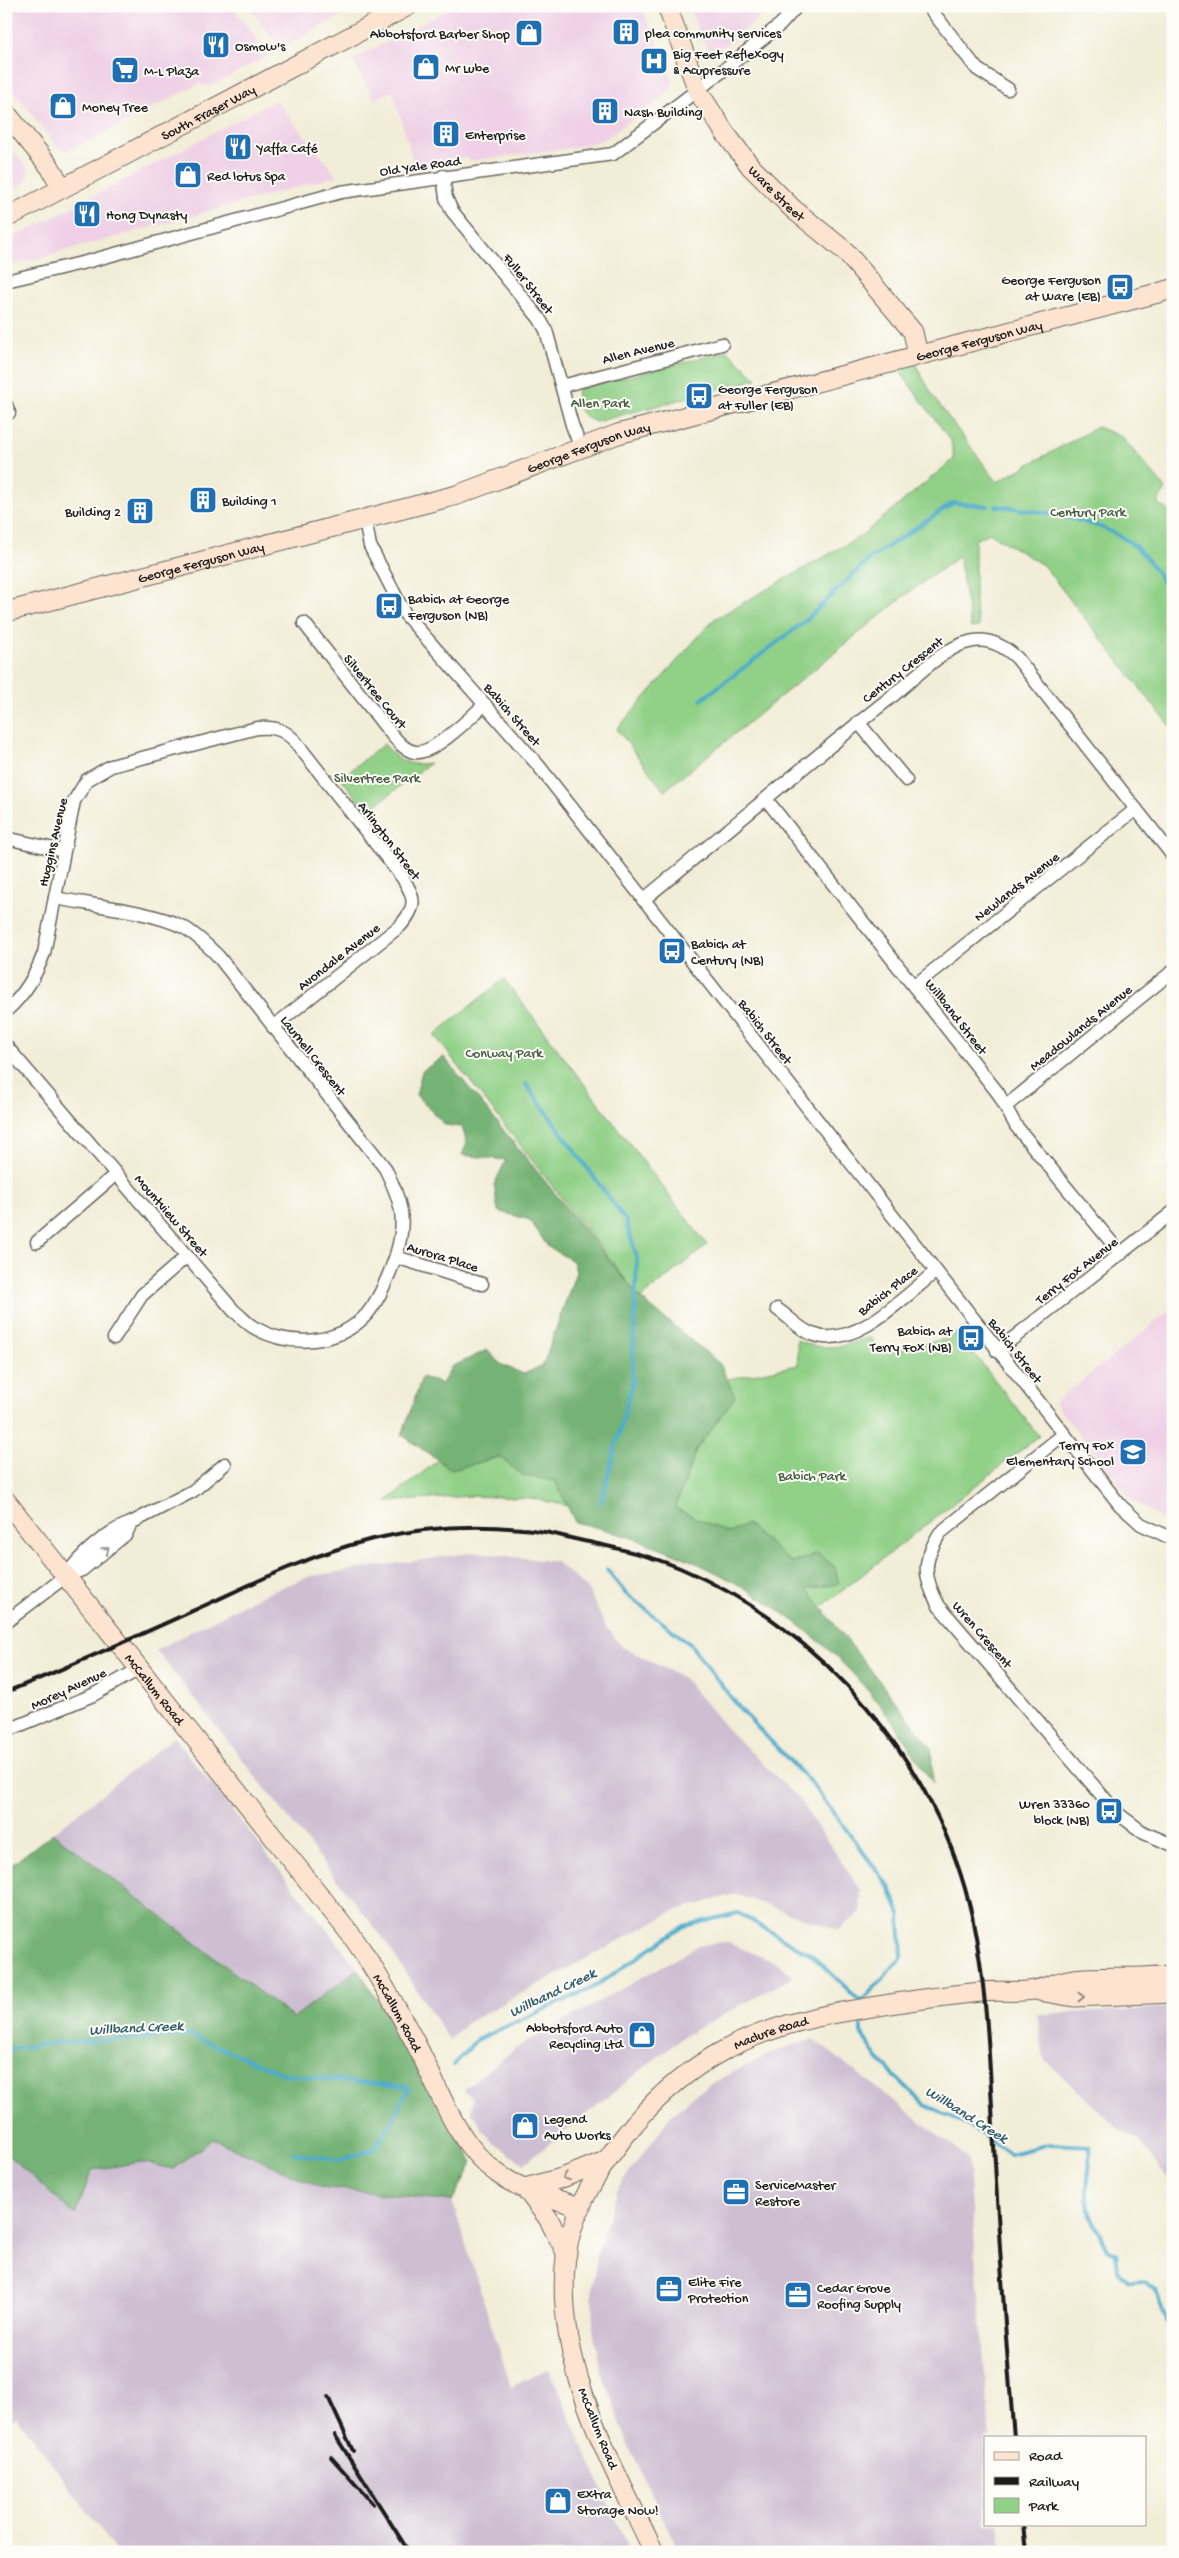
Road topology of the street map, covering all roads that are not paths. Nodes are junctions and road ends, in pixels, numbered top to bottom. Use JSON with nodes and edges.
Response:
{"nodes":[{"id":1,"x":408,"y":6,"type":"edge"},
{"id":2,"x":667,"y":6,"type":"edge"},
{"id":3,"x":796,"y":6,"type":"edge"},
{"id":4,"x":928,"y":6,"type":"edge"},
{"id":5,"x":380,"y":13,"type":"edge"},
{"id":6,"x":1008,"y":89,"type":"dead end"},
{"id":7,"x":698,"y":91,"type":"junction"},
{"id":8,"x":6,"y":113,"type":"edge"},
{"id":9,"x":443,"y":176,"type":"junction"},
{"id":10,"x":62,"y":188,"type":"junction"},
{"id":11,"x":6,"y":218,"type":"edge"},
{"id":12,"x":6,"y":281,"type":"edge"},
{"id":13,"x":1173,"y":290,"type":"edge"},
{"id":14,"x":722,"y":344,"type":"dead end"},
{"id":15,"x":918,"y":355,"type":"junction"},
{"id":16,"x":562,"y":386,"type":"junction"},
{"id":17,"x":6,"y":405,"type":"edge"},
{"id":18,"x":6,"y":414,"type":"edge"},
{"id":19,"x":580,"y":448,"type":"junction"},
{"id":20,"x":365,"y":520,"type":"junction"},
{"id":21,"x":6,"y":612,"type":"edge"},
{"id":22,"x":304,"y":623,"type":"dead end"},
{"id":23,"x":485,"y":704,"type":"junction"},
{"id":24,"x":858,"y":722,"type":"junction"},
{"id":25,"x":281,"y":729,"type":"joint"},
{"id":26,"x":906,"y":780,"type":"dead end"},
{"id":27,"x":766,"y":799,"type":"junction"},
{"id":28,"x":1136,"y":809,"type":"junction"},
{"id":29,"x":6,"y":838,"type":"edge"},
{"id":30,"x":64,"y":851,"type":"junction"},
{"id":31,"x":1173,"y":856,"type":"edge"},
{"id":32,"x":55,"y":898,"type":"junction"},
{"id":33,"x":643,"y":900,"type":"junction"},
{"id":34,"x":414,"y":903,"type":"joint"},
{"id":35,"x":1173,"y":971,"type":"edge"},
{"id":36,"x":914,"y":986,"type":"junction"},
{"id":37,"x":6,"y":1011,"type":"edge"},
{"id":38,"x":273,"y":1026,"type":"junction"},
{"id":39,"x":6,"y":1046,"type":"edge"},
{"id":40,"x":1006,"y":1106,"type":"junction"},
{"id":41,"x":116,"y":1174,"type":"junction"},
{"id":42,"x":1173,"y":1212,"type":"edge"},
{"id":43,"x":37,"y":1242,"type":"dead end"},
{"id":44,"x":1121,"y":1254,"type":"junction"},
{"id":45,"x":187,"y":1256,"type":"junction"},
{"id":46,"x":396,"y":1257,"type":"junction"},
{"id":47,"x":935,"y":1272,"type":"junction"},
{"id":48,"x":482,"y":1284,"type":"dead end"},
{"id":49,"x":778,"y":1308,"type":"dead end"},
{"id":50,"x":347,"y":1330,"type":"joint"},
{"id":51,"x":114,"y":1338,"type":"dead end"},
{"id":52,"x":997,"y":1351,"type":"junction"},
{"id":53,"x":1064,"y":1434,"type":"junction"},
{"id":54,"x":225,"y":1464,"type":"dead end"},
{"id":55,"x":6,"y":1501,"type":"edge"},
{"id":56,"x":1173,"y":1539,"type":"edge"},
{"id":57,"x":66,"y":1576,"type":"junction"},
{"id":58,"x":6,"y":1622,"type":"edge"},
{"id":59,"x":141,"y":1668,"type":"junction"},
{"id":60,"x":6,"y":1731,"type":"edge"},
{"id":61,"x":1173,"y":1845,"type":"edge"},
{"id":62,"x":1173,"y":1974,"type":"edge"},
{"id":63,"x":1033,"y":1990,"type":"junction"},
{"id":64,"x":1173,"y":1993,"type":"edge"},
{"id":65,"x":605,"y":2161,"type":"junction"},
{"id":66,"x":525,"y":2188,"type":"junction"},
{"id":67,"x":581,"y":2208,"type":"junction"},
{"id":68,"x":566,"y":2254,"type":"junction"},
{"id":69,"x":654,"y":2552,"type":"edge"}],
"edges":[{"from":1,"to":5,"type":"main road","name":"South Fraser Way"},
{"from":2,"to":7,"type":"main road","name":"Ware Street"},
{"from":3,"to":7,"type":"street","name":"Old Yale Road"},
{"from":4,"to":6,"type":"street"},
{"from":5,"to":10,"type":"main road","name":"South Fraser Way"},
{"from":7,"to":9,"type":"street","name":"Old Yale Road"},
{"from":7,"to":15,"type":"main road","name":"Ware Street"},
{"from":8,"to":10,"type":"main road"},
{"from":9,"to":12,"type":"street","name":"Old Yale Road"},
{"from":9,"to":16,"type":"street","name":"Fuller Street"},
{"from":10,"to":11,"type":"main road","name":"South Fraser Way"},
{"from":13,"to":15,"type":"main road","name":"George Ferguson Way"},
{"from":14,"to":16,"type":"street","name":"Allen Avenue"},
{"from":15,"to":19,"type":"main road","name":"George Ferguson Way"},
{"from":16,"to":19,"type":"street","name":"Fuller Street"},
{"from":17,"to":18,"type":"street"},
{"from":19,"to":20,"type":"main road","name":"George Ferguson Way"},
{"from":20,"to":21,"type":"main road","name":"George Ferguson Way"},
{"from":20,"to":23,"type":"street","name":"Babich Street"},
{"from":22,"to":23,"type":"street","name":"Silvertree Court"},
{"from":23,"to":33,"type":"street","name":"Babich Street"},
{"from":24,"to":26,"type":"street"},
{"from":24,"to":27,"type":"street","name":"Century Crescent"},
{"from":24,"to":28,"type":"street","name":"Century Crescent"},
{"from":25,"to":30,"type":"street","name":"Huggins Avenue"},
{"from":25,"to":34,"type":"street","name":"Arlington Street"},
{"from":27,"to":33,"type":"street","name":"Century Crescent"},
{"from":27,"to":36,"type":"street","name":"Willband Street"},
{"from":28,"to":31,"type":"street","name":"Century Crescent"},
{"from":28,"to":36,"type":"street","name":"Newlands Avenue"},
{"from":29,"to":30,"type":"street"},
{"from":30,"to":32,"type":"street","name":"Huggins Avenue"},
{"from":32,"to":37,"type":"street","name":"Huggins Avenue"},
{"from":32,"to":38,"type":"street","name":"Laurnell Crescent"},
{"from":33,"to":47,"type":"street","name":"Babich Street"},
{"from":34,"to":38,"type":"street","name":"Avondale Avenue"},
{"from":35,"to":40,"type":"street","name":"Meadowlands Avenue"},
{"from":36,"to":40,"type":"street","name":"Willband Street"},
{"from":38,"to":46,"type":"street","name":"Laurnell Crescent"},
{"from":39,"to":41,"type":"street","name":"Mountview Street"},
{"from":40,"to":44,"type":"street","name":"Willband Street"},
{"from":41,"to":43,"type":"street"},
{"from":41,"to":45,"type":"street","name":"Mountview Street"},
{"from":42,"to":44,"type":"street","name":"Terry Fox Avenue"},
{"from":44,"to":52,"type":"street","name":"Terry Fox Avenue"},
{"from":45,"to":50,"type":"street","name":"Mountview Street"},
{"from":45,"to":51,"type":"street"},
{"from":46,"to":48,"type":"street","name":"Aurora Place"},
{"from":46,"to":50,"type":"street","name":"Laurnell Crescent"},
{"from":47,"to":49,"type":"street","name":"Babich Place"},
{"from":47,"to":52,"type":"street","name":"Babich Street"},
{"from":52,"to":53,"type":"street","name":"Babich Street"},
{"from":53,"to":56,"type":"street","name":"Babich Street"},
{"from":53,"to":61,"type":"street","name":"Wren Crescent"},
{"from":54,"to":57,"type":"street"},
{"from":55,"to":57,"type":"main road","name":"McCallum Road"},
{"from":57,"to":58,"type":"street"},
{"from":57,"to":59,"type":"main road","name":"McCallum Road"},
{"from":59,"to":60,"type":"street","name":"Morey Avenue"},
{"from":59,"to":66,"type":"main road","name":"McCallum Road"},
{"from":62,"to":63,"type":"main road","name":"Maclure Road"},
{"from":63,"to":64,"type":"main road","name":"Maclure Road","one_way":true},
{"from":63,"to":65,"type":"main road","name":"Maclure Road"},
{"from":65,"to":66,"type":"main road","one_way":true},
{"from":65,"to":67,"type":"main road","name":"Maclure Road"},
{"from":66,"to":67,"type":"main road","name":"McCallum Road"},
{"from":66,"to":68,"type":"main road"},
{"from":67,"to":68,"type":"main road","name":"McCallum Road"},
{"from":68,"to":69,"type":"main road","name":"McCallum Road"}]}
